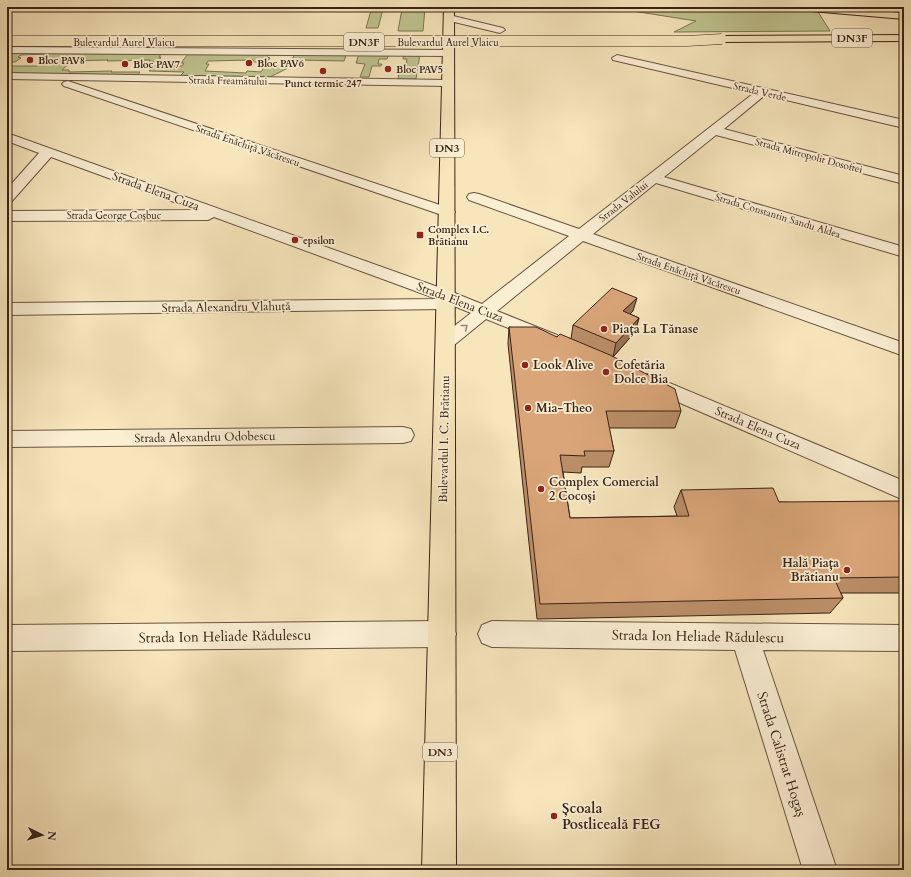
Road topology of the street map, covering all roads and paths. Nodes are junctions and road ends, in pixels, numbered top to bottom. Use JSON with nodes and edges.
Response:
{"nodes":[{"id":1,"x":449,"y":7,"type":"edge"},
{"id":2,"x":799,"y":7,"type":"edge"},
{"id":3,"x":814,"y":8,"type":"junction"},
{"id":4,"x":904,"y":16,"type":"edge"},
{"id":5,"x":449,"y":18,"type":"junction"},
{"id":6,"x":500,"y":30,"type":"dead end"},
{"id":7,"x":7,"y":35,"type":"edge"},
{"id":8,"x":800,"y":38,"type":"junction"},
{"id":9,"x":904,"y":38,"type":"edge"},
{"id":10,"x":722,"y":39,"type":"junction"},
{"id":11,"x":7,"y":41,"type":"edge"},
{"id":12,"x":7,"y":50,"type":"edge"},
{"id":13,"x":448,"y":53,"type":"junction"},
{"id":14,"x":617,"y":58,"type":"dead end"},
{"id":15,"x":7,"y":76,"type":"edge"},
{"id":16,"x":48,"y":77,"type":"junction"},
{"id":17,"x":448,"y":83,"type":"junction"},
{"id":18,"x":762,"y":92,"type":"junction"},
{"id":19,"x":904,"y":124,"type":"edge"},
{"id":20,"x":714,"y":130,"type":"junction"},
{"id":21,"x":7,"y":137,"type":"edge"},
{"id":22,"x":7,"y":151,"type":"edge"},
{"id":23,"x":48,"y":152,"type":"junction"},
{"id":24,"x":653,"y":178,"type":"junction"},
{"id":25,"x":904,"y":180,"type":"edge"},
{"id":26,"x":7,"y":198,"type":"edge"},
{"id":27,"x":474,"y":198,"type":"dead end"},
{"id":28,"x":447,"y":212,"type":"junction"},
{"id":29,"x":222,"y":214,"type":"junction"},
{"id":30,"x":7,"y":216,"type":"edge"},
{"id":31,"x":581,"y":235,"type":"junction"},
{"id":32,"x":904,"y":252,"type":"edge"},
{"id":33,"x":446,"y":300,"type":"junction"},
{"id":34,"x":7,"y":309,"type":"edge"},
{"id":35,"x":485,"y":311,"type":"junction"},
{"id":36,"x":446,"y":342,"type":"junction"},
{"id":37,"x":565,"y":345,"type":"edge"},
{"id":38,"x":904,"y":350,"type":"edge"},
{"id":39,"x":630,"y":374,"type":"edge"},
{"id":40,"x":403,"y":435,"type":"dead end"},
{"id":41,"x":7,"y":439,"type":"edge"},
{"id":42,"x":904,"y":491,"type":"edge"},
{"id":43,"x":442,"y":634,"type":"junction"},
{"id":44,"x":492,"y":634,"type":"dead end"},
{"id":45,"x":745,"y":637,"type":"junction"},
{"id":46,"x":7,"y":638,"type":"edge"},
{"id":47,"x":904,"y":638,"type":"edge"},
{"id":48,"x":439,"y":870,"type":"edge"},
{"id":49,"x":820,"y":870,"type":"edge"}],
"edges":[{"from":1,"to":5,"type":"main road","name":"Bulevardul I. C. Brătianu","number":"DN3"},
{"from":2,"to":3,"type":"main road"},
{"from":3,"to":4,"type":"main road"},
{"from":3,"to":8,"type":"main road"},
{"from":5,"to":6,"type":"street"},
{"from":5,"to":13,"type":"main road","name":"Bulevardul I. C. Brătianu","number":"DN3"},
{"from":7,"to":10,"type":"main road","name":"Bulevardul Aurel Vlaicu","number":"DN3F","bridge":true},
{"from":8,"to":9,"type":"main road","name":"Bulevardul Aurel Vlaicu","number":"DN3F"},
{"from":8,"to":10,"type":"main road","name":"Bulevardul Aurel Vlaicu","number":"DN3F"},
{"from":10,"to":11,"type":"main road","name":"Bulevardul Aurel Vlaicu","number":"DN3F","bridge":true},
{"from":12,"to":13,"type":"street"},
{"from":13,"to":17,"type":"main road","name":"Bulevardul I. C. Brătianu","number":"DN3"},
{"from":14,"to":18,"type":"street","name":"Strada Verde"},
{"from":15,"to":16,"type":"street","name":"Strada Freamătului"},
{"from":16,"to":17,"type":"street","name":"Strada Freamătului"},
{"from":16,"to":28,"type":"street","name":"Strada Enăchiță Văcărescu"},
{"from":17,"to":28,"type":"main road","name":"Bulevardul I. C. Brătianu","number":"DN3"},
{"from":18,"to":19,"type":"street","name":"Strada Verde"},
{"from":18,"to":20,"type":"street","name":"Strada Valului"},
{"from":20,"to":24,"type":"street","name":"Strada Valului"},
{"from":20,"to":25,"type":"street","name":"Strada Mitropolit Dosoftei"},
{"from":21,"to":23,"type":"street","name":"Strada Elena Cuza"},
{"from":22,"to":23,"type":"street"},
{"from":23,"to":26,"type":"street"},
{"from":23,"to":29,"type":"street","name":"Strada Elena Cuza"},
{"from":24,"to":31,"type":"street","name":"Strada Valului"},
{"from":24,"to":32,"type":"street","name":"Strada Constantin Sandu Aldea"},
{"from":27,"to":31,"type":"street","name":"Strada Enăchiță Văcărescu"},
{"from":28,"to":33,"type":"main road","name":"Bulevardul I. C. Brătianu","number":"DN3"},
{"from":29,"to":30,"type":"street","name":"Strada George Coșbuc"},
{"from":29,"to":33,"type":"street","name":"Strada Elena Cuza"},
{"from":31,"to":35,"type":"street","name":"Strada Valului"},
{"from":31,"to":38,"type":"street","name":"Strada Enăchiță Văcărescu"},
{"from":33,"to":34,"type":"street","name":"Strada Alexandru Vlahuță"},
{"from":33,"to":35,"type":"street","name":"Strada Elena Cuza"},
{"from":33,"to":36,"type":"main road","name":"Bulevardul I. C. Brătianu","number":"DN3"},
{"from":36,"to":35,"type":"street","name":"Strada Valului","one_way":true},
{"from":35,"to":37,"type":"street","name":"Strada Elena Cuza"},
{"from":36,"to":43,"type":"main road","name":"Bulevardul I. C. Brătianu","number":"DN3"},
{"from":39,"to":42,"type":"street","name":"Strada Elena Cuza"},
{"from":40,"to":41,"type":"street","name":"Strada Alexandru Odobescu"},
{"from":43,"to":46,"type":"street","name":"Strada Ion Heliade Rădulescu"},
{"from":43,"to":48,"type":"main road","name":"Bulevardul I. C. Brătianu","number":"DN3"},
{"from":44,"to":45,"type":"street","name":"Strada Ion Heliade Rădulescu"},
{"from":45,"to":47,"type":"street","name":"Strada Ion Heliade Rădulescu"},
{"from":45,"to":49,"type":"street","name":"Strada Calistrat Hogaș"}]}
